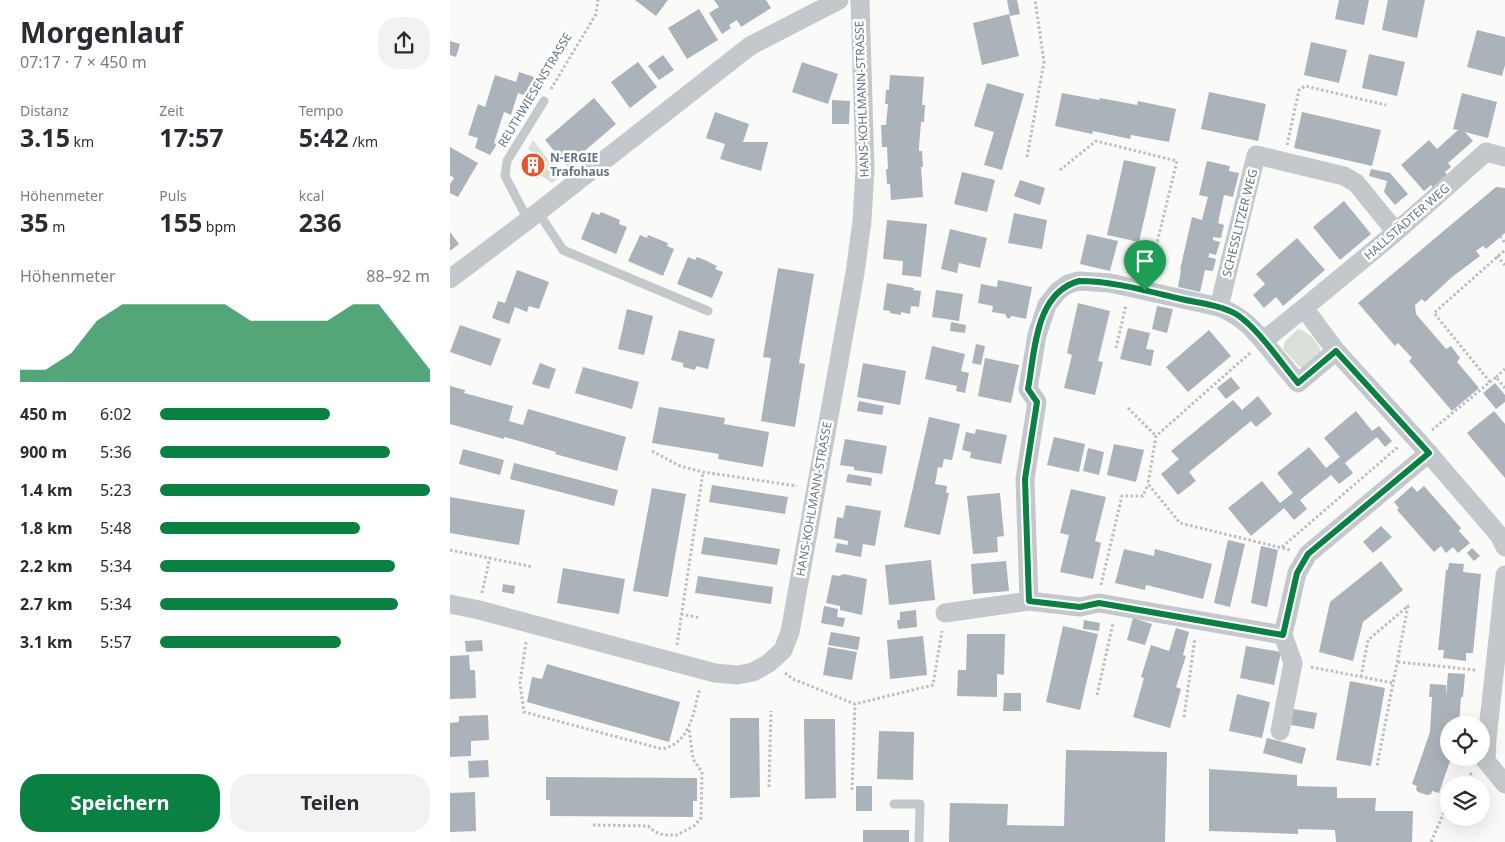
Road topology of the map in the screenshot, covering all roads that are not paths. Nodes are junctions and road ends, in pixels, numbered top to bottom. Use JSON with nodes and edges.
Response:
{"nodes":[{"id":1,"x":839,"y":0,"type":"edge"},
{"id":2,"x":860,"y":0,"type":"edge"},
{"id":3,"x":544,"y":101,"type":"road end"},
{"id":4,"x":1505,"y":157,"type":"edge"},
{"id":5,"x":533,"y":216,"type":"junction"},
{"id":6,"x":1396,"y":232,"type":"junction"},
{"id":7,"x":450,"y":279,"type":"edge"},
{"id":8,"x":1308,"y":305,"type":"junction"},
{"id":9,"x":1219,"y":308,"type":"junction"},
{"id":10,"x":708,"y":311,"type":"dead end"},
{"id":11,"x":1263,"y":341,"type":"junction"},
{"id":12,"x":1336,"y":351,"type":"junction"},
{"id":13,"x":1419,"y":443,"type":"junction"},
{"id":14,"x":1505,"y":547,"type":"edge"},
{"id":15,"x":1505,"y":575,"type":"edge"},
{"id":16,"x":1029,"y":601,"type":"junction"},
{"id":17,"x":450,"y":604,"type":"edge"},
{"id":18,"x":945,"y":613,"type":"road end"},
{"id":19,"x":1283,"y":635,"type":"junction"},
{"id":20,"x":1280,"y":731,"type":"dead end"},
{"id":21,"x":1505,"y":784,"type":"edge"},
{"id":22,"x":894,"y":804,"type":"dead end"},
{"id":23,"x":919,"y":842,"type":"edge"}],
"edges":[{"from":1,"to":5,"type":"street"},
{"from":2,"to":17,"type":"street","name":"HANS-KOHLMANN-STRASSE"},
{"from":3,"to":5,"type":"lane","name":"REUTHWIESENSTRASSE"},
{"from":4,"to":6,"type":"street","name":"HALLSTÄDTER WEG"},
{"from":5,"to":7,"type":"street"},
{"from":5,"to":10,"type":"lane","name":"REUTHWIESENSTRASSE"},
{"from":6,"to":8,"type":"street","name":"HALLSTÄDTER WEG"},
{"from":6,"to":9,"type":"street","name":"SCHESSLITZER WEG"},
{"from":8,"to":11,"type":"street","name":"HALLSTÄDTER WEG"},
{"from":8,"to":12,"type":"street"},
{"from":9,"to":11,"type":"street"},
{"from":9,"to":16,"type":"street"},
{"from":11,"to":12,"type":"street"},
{"from":12,"to":13,"type":"street"},
{"from":13,"to":14,"type":"street"},
{"from":13,"to":19,"type":"street"},
{"from":15,"to":21,"type":"street"},
{"from":16,"to":18,"type":"street"},
{"from":16,"to":19,"type":"street"},
{"from":19,"to":20,"type":"street"},
{"from":22,"to":23,"type":"lane"}]}
